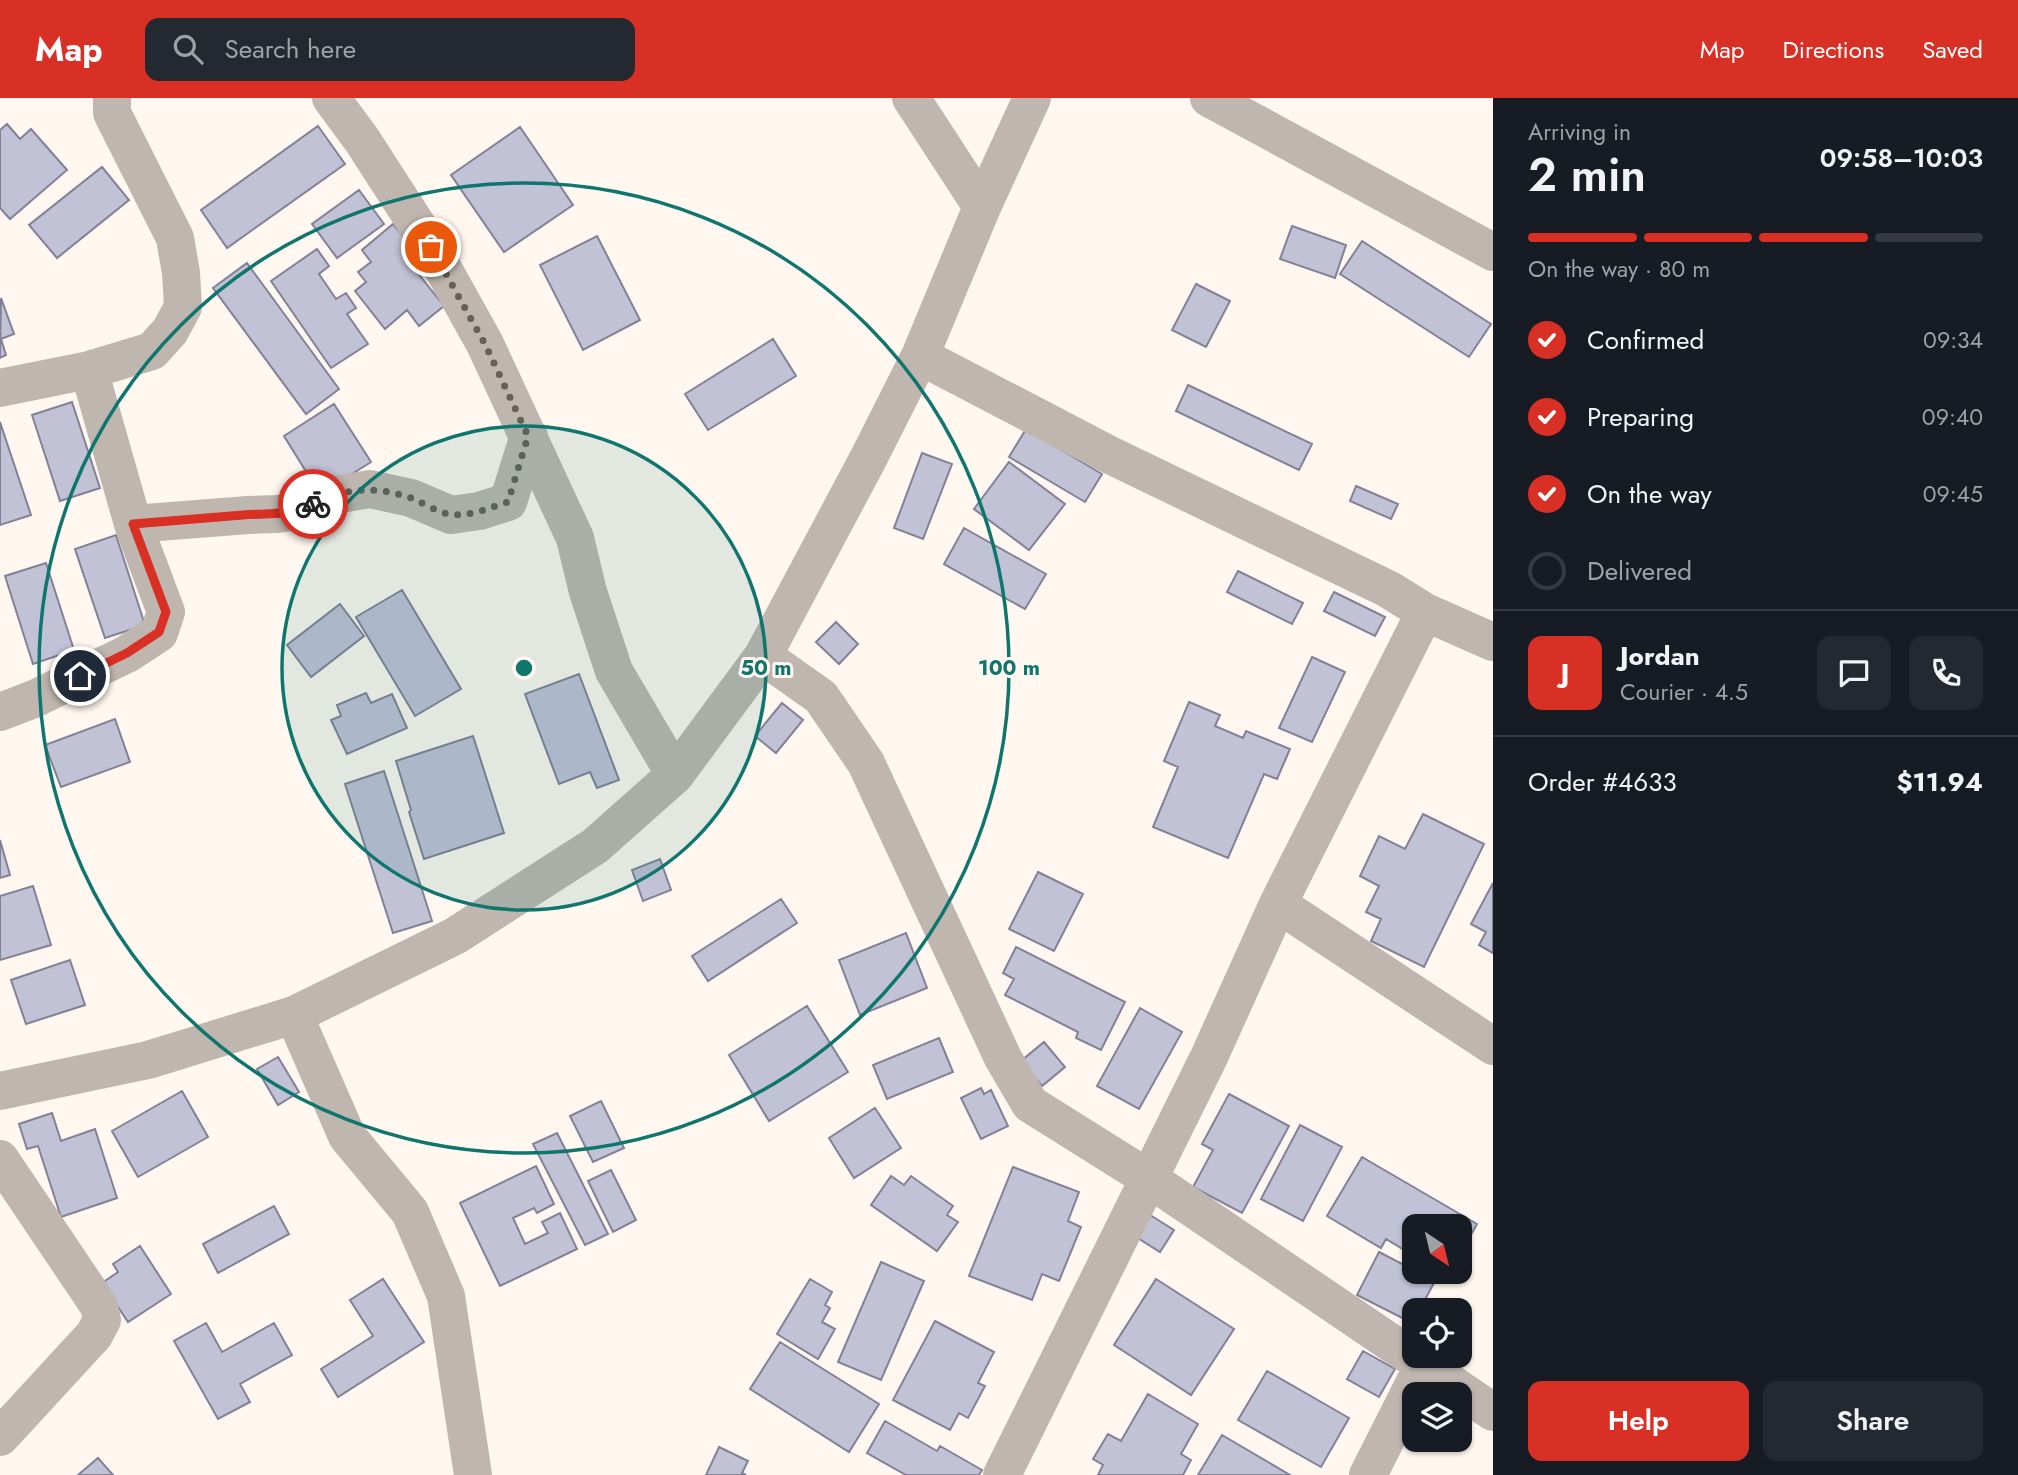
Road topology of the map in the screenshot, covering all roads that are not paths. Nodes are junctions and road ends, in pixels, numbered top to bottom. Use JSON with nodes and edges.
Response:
{"nodes":[{"id":1,"x":112,"y":98,"type":"edge"},
{"id":2,"x":331,"y":98,"type":"edge"},
{"id":3,"x":911,"y":98,"type":"edge"},
{"id":4,"x":1032,"y":98,"type":"edge"},
{"id":5,"x":1209,"y":98,"type":"edge"},
{"id":6,"x":982,"y":207,"type":"junction"},
{"id":7,"x":1493,"y":252,"type":"edge"},
{"id":8,"x":920,"y":356,"type":"junction"},
{"id":9,"x":89,"y":370,"type":"junction"},
{"id":10,"x":0,"y":388,"type":"edge"},
{"id":11,"x":528,"y":436,"type":"junction"},
{"id":12,"x":133,"y":524,"type":"junction"},
{"id":13,"x":1425,"y":612,"type":"junction"},
{"id":14,"x":1493,"y":642,"type":"edge"},
{"id":15,"x":763,"y":656,"type":"junction"},
{"id":16,"x":0,"y":712,"type":"edge"},
{"id":17,"x":675,"y":775,"type":"junction"},
{"id":18,"x":1278,"y":904,"type":"junction"},
{"id":19,"x":294,"y":1015,"type":"junction"},
{"id":20,"x":1493,"y":1046,"type":"edge"},
{"id":21,"x":0,"y":1091,"type":"edge"},
{"id":22,"x":0,"y":1159,"type":"edge"},
{"id":23,"x":1148,"y":1178,"type":"junction"},
{"id":24,"x":1402,"y":1352,"type":"edge"},
{"id":25,"x":1422,"y":1368,"type":"edge"},
{"id":26,"x":1426,"y":1368,"type":"edge"},
{"id":27,"x":1493,"y":1412,"type":"edge"},
{"id":28,"x":0,"y":1437,"type":"edge"},
{"id":29,"x":473,"y":1475,"type":"edge"},
{"id":30,"x":1002,"y":1475,"type":"edge"},
{"id":31,"x":1368,"y":1475,"type":"edge"}],
"edges":[{"from":1,"to":9,"type":"street"},
{"from":2,"to":11,"type":"street"},
{"from":3,"to":6,"type":"street"},
{"from":4,"to":6,"type":"street"},
{"from":5,"to":7,"type":"street"},
{"from":6,"to":8,"type":"street"},
{"from":8,"to":13,"type":"street"},
{"from":8,"to":15,"type":"street"},
{"from":9,"to":10,"type":"street"},
{"from":9,"to":12,"type":"street"},
{"from":11,"to":12,"type":"street"},
{"from":11,"to":17,"type":"street"},
{"from":12,"to":16,"type":"street"},
{"from":13,"to":14,"type":"street"},
{"from":13,"to":18,"type":"street"},
{"from":15,"to":17,"type":"street"},
{"from":15,"to":23,"type":"street"},
{"from":17,"to":19,"type":"street"},
{"from":18,"to":20,"type":"street"},
{"from":18,"to":23,"type":"street"},
{"from":19,"to":21,"type":"street"},
{"from":19,"to":29,"type":"street"},
{"from":22,"to":28,"type":"street"},
{"from":23,"to":24,"type":"street"},
{"from":23,"to":30,"type":"street"},
{"from":25,"to":31,"type":"street"},
{"from":26,"to":27,"type":"street"}]}
